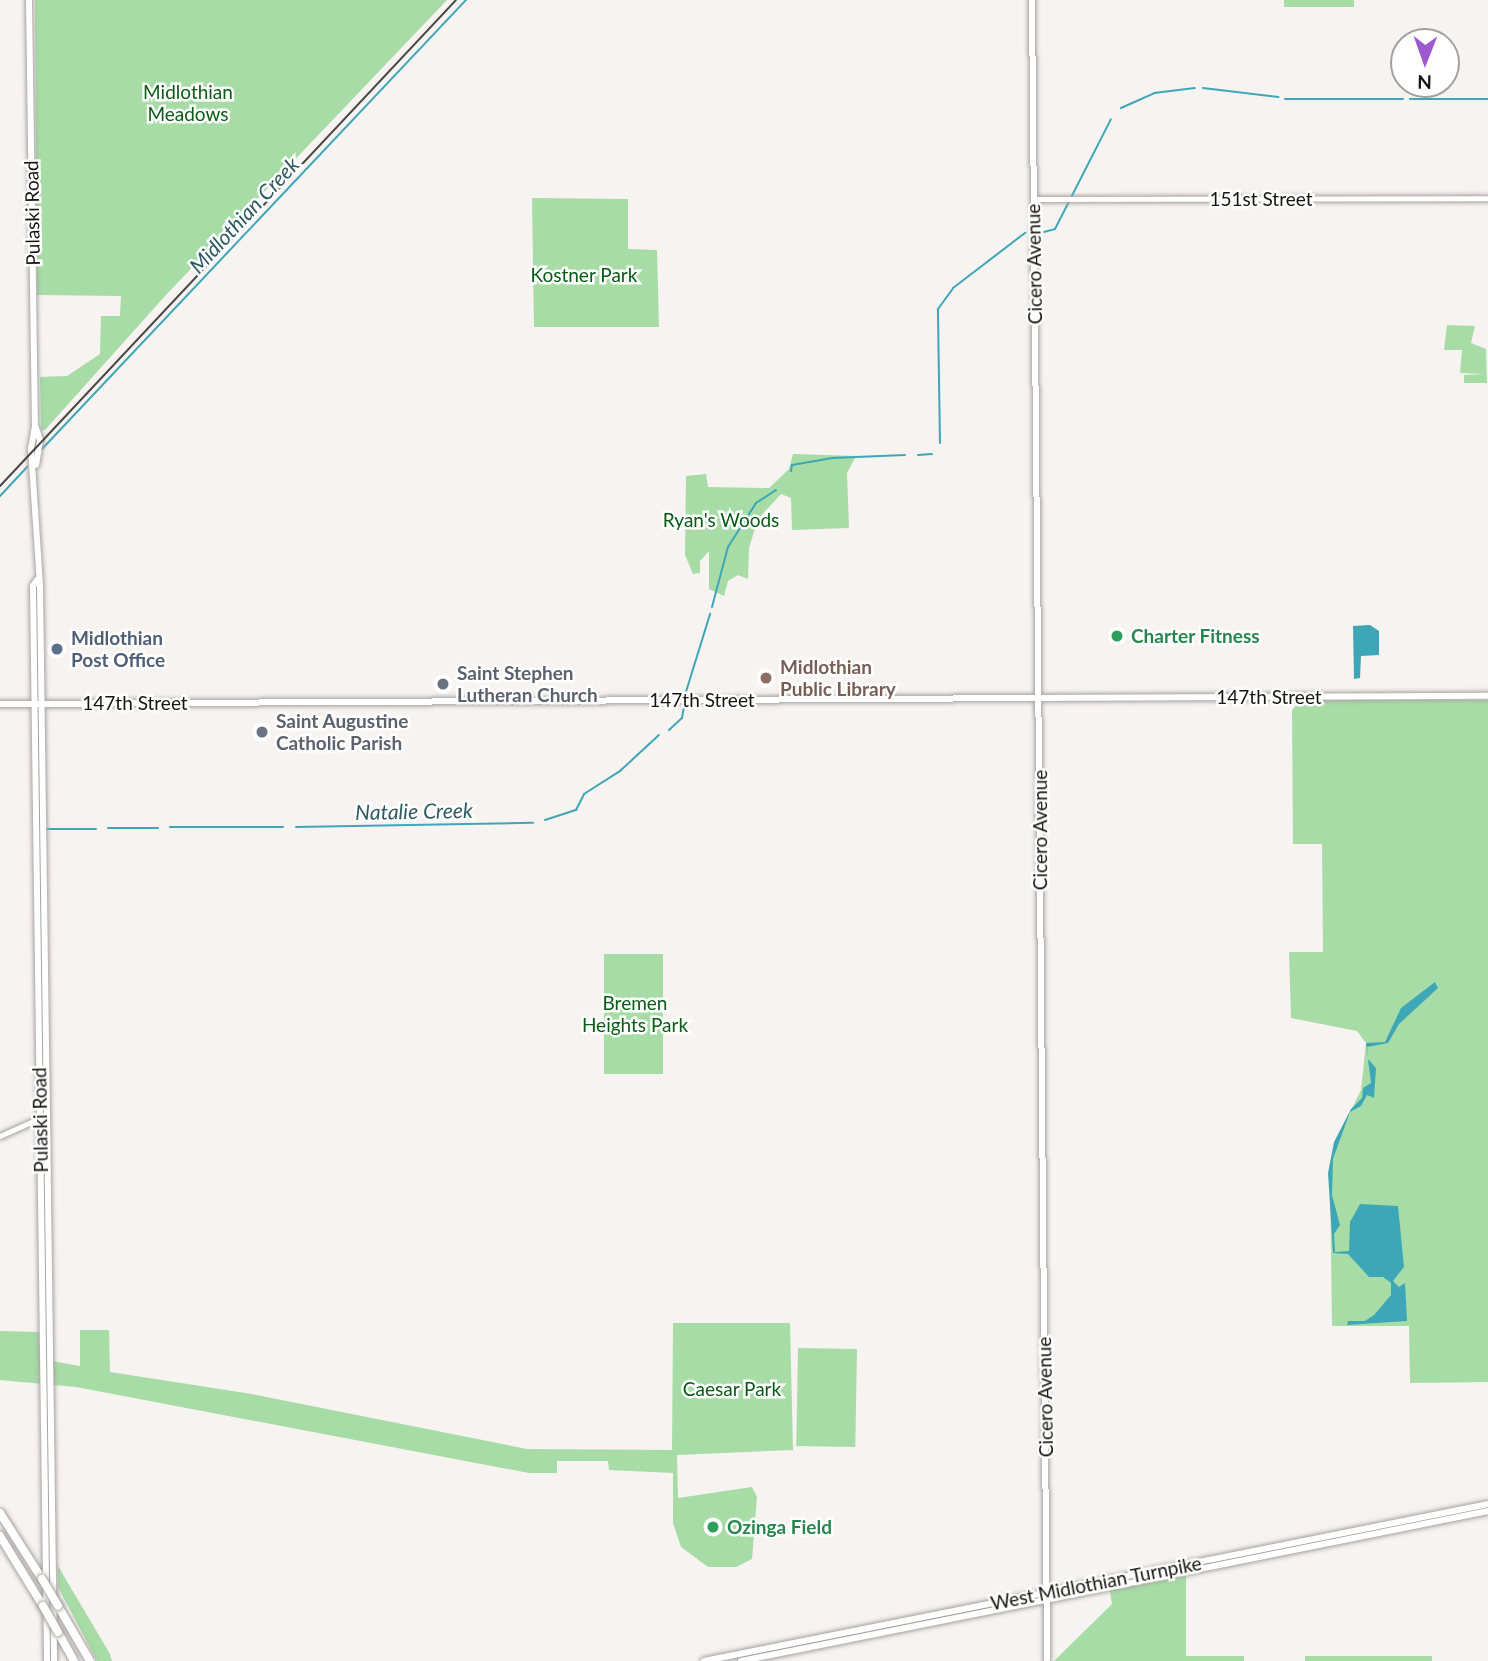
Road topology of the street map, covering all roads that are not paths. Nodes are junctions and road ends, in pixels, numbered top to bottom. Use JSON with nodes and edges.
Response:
{"nodes":[{"id":1,"x":29,"y":0,"type":"edge"},
{"id":2,"x":1031,"y":0,"type":"edge"},
{"id":3,"x":1488,"y":198,"type":"edge"},
{"id":4,"x":1034,"y":199,"type":"junction"},
{"id":5,"x":1488,"y":696,"type":"edge"},
{"id":6,"x":1039,"y":698,"type":"junction"},
{"id":7,"x":38,"y":703,"type":"junction"},
{"id":8,"x":0,"y":704,"type":"edge"},
{"id":9,"x":47,"y":1116,"type":"junction"},
{"id":10,"x":39,"y":1119,"type":"junction"},
{"id":11,"x":0,"y":1136,"type":"edge"},
{"id":12,"x":1488,"y":1504,"type":"edge"},
{"id":13,"x":1488,"y":1511,"type":"edge"},
{"id":14,"x":0,"y":1513,"type":"edge"},
{"id":15,"x":1408,"y":1523,"type":"junction"},
{"id":16,"x":0,"y":1536,"type":"edge"},
{"id":17,"x":1046,"y":1596,"type":"junction"},
{"id":18,"x":47,"y":1661,"type":"edge"},
{"id":19,"x":54,"y":1661,"type":"edge"},
{"id":20,"x":74,"y":1661,"type":"edge"},
{"id":21,"x":90,"y":1661,"type":"edge"},
{"id":22,"x":704,"y":1661,"type":"edge"},
{"id":23,"x":741,"y":1661,"type":"edge"},
{"id":24,"x":1047,"y":1661,"type":"edge"}],
"edges":[{"from":1,"to":7,"type":"main road","name":"Pulaski Road"},
{"from":2,"to":4,"type":"main road","name":"Cicero Avenue"},
{"from":3,"to":4,"type":"street","name":"151st Street"},
{"from":4,"to":6,"type":"main road","name":"Cicero Avenue"},
{"from":5,"to":6,"type":"main road","name":"147th Street"},
{"from":6,"to":7,"type":"main road","name":"147th Street"},
{"from":6,"to":17,"type":"main road","name":"Cicero Avenue"},
{"from":7,"to":8,"type":"main road","name":"147th Street"},
{"from":7,"to":9,"type":"main road","name":"Pulaski Road"},
{"from":7,"to":10,"type":"main road","name":"Pulaski Road"},
{"from":9,"to":10,"type":"street"},
{"from":9,"to":19,"type":"main road","name":"Pulaski Road"},
{"from":10,"to":11,"type":"street"},
{"from":10,"to":18,"type":"main road","name":"Pulaski Road"},
{"from":12,"to":15,"type":"main road","name":"West Midlothian Turnpike"},
{"from":13,"to":15,"type":"main road","name":"West Midlothian Turnpike"},
{"from":14,"to":21,"type":"highway","bridge":true},
{"from":15,"to":17,"type":"main road","name":"West Midlothian Turnpike"},
{"from":16,"to":20,"type":"highway","bridge":true},
{"from":17,"to":22,"type":"main road","name":"West Midlothian Turnpike"},
{"from":17,"to":23,"type":"main road","name":"West Midlothian Turnpike"},
{"from":17,"to":24,"type":"main road","name":"Cicero Avenue"}]}
